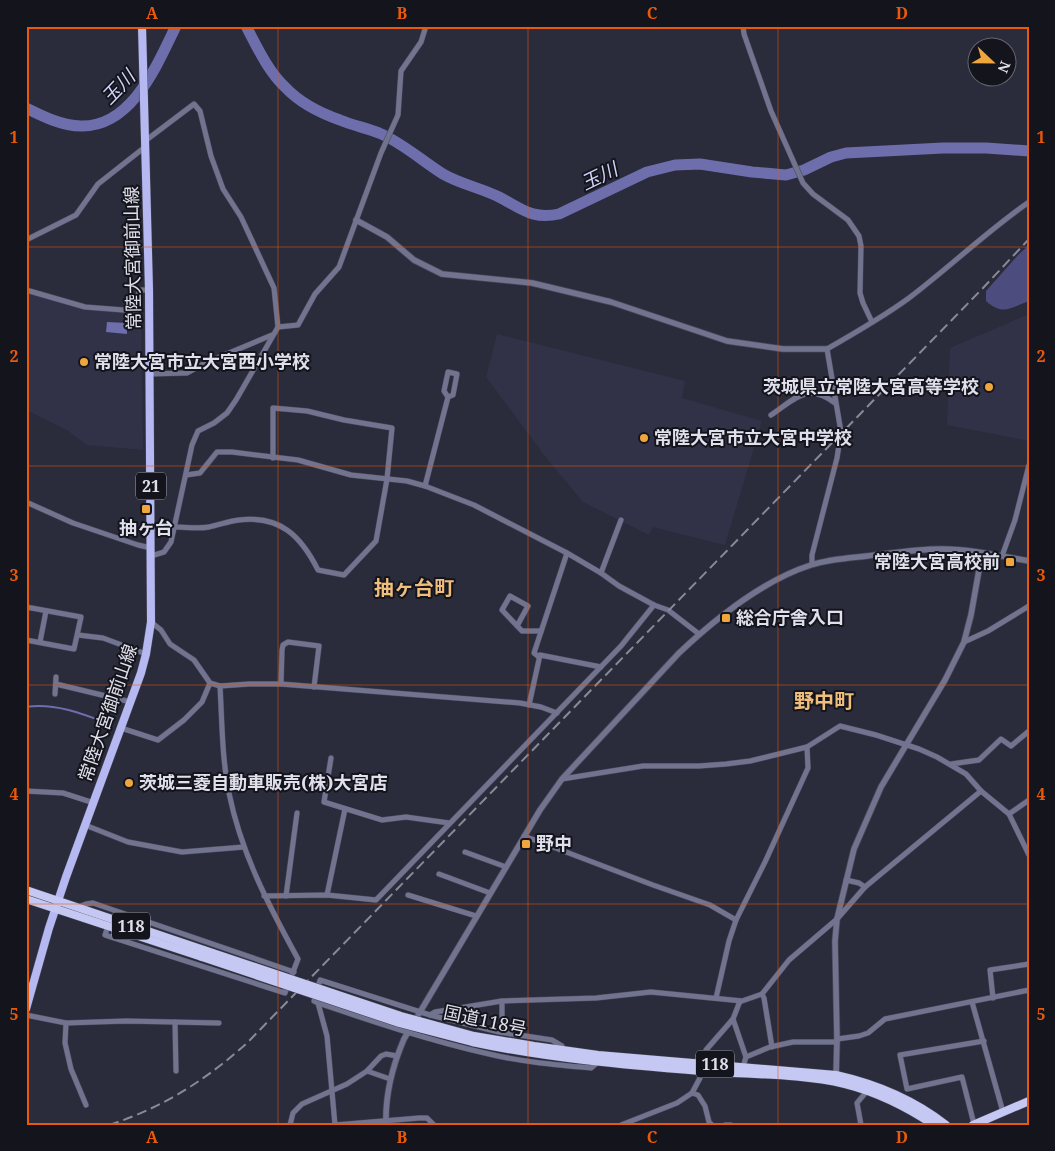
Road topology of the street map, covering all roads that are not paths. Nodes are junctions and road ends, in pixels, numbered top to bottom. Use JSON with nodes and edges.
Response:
{"nodes":[{"id":1,"x":142,"y":26,"type":"edge"},
{"id":2,"x":426,"y":26,"type":"edge"},
{"id":3,"x":743,"y":26,"type":"edge"},
{"id":4,"x":145,"y":144,"type":"junction"},
{"id":5,"x":1029,"y":202,"type":"edge"},
{"id":6,"x":356,"y":220,"type":"junction"},
{"id":7,"x":26,"y":240,"type":"edge"},
{"id":8,"x":26,"y":290,"type":"edge"},
{"id":9,"x":149,"y":290,"type":"junction"},
{"id":10,"x":872,"y":322,"type":"junction"},
{"id":11,"x":278,"y":327,"type":"junction"},
{"id":12,"x":272,"y":335,"type":"junction"},
{"id":13,"x":827,"y":349,"type":"junction"},
{"id":14,"x":149,"y":374,"type":"junction"},
{"id":15,"x":448,"y":397,"type":"dead end"},
{"id":16,"x":836,"y":404,"type":"junction"},
{"id":17,"x":771,"y":415,"type":"dead end"},
{"id":18,"x":273,"y":458,"type":"junction"},
{"id":19,"x":1029,"y":465,"type":"edge"},
{"id":20,"x":186,"y":475,"type":"junction"},
{"id":21,"x":387,"y":479,"type":"junction"},
{"id":22,"x":425,"y":486,"type":"junction"},
{"id":23,"x":26,"y":502,"type":"edge"},
{"id":24,"x":621,"y":520,"type":"dead end"},
{"id":25,"x":174,"y":528,"type":"junction"},
{"id":26,"x":151,"y":552,"type":"junction"},
{"id":27,"x":567,"y":553,"type":"junction"},
{"id":28,"x":982,"y":553,"type":"junction"},
{"id":29,"x":1002,"y":556,"type":"junction"},
{"id":30,"x":1029,"y":561,"type":"edge"},
{"id":31,"x":812,"y":564,"type":"junction"},
{"id":32,"x":601,"y":573,"type":"junction"},
{"id":33,"x":654,"y":605,"type":"junction"},
{"id":34,"x":1029,"y":606,"type":"edge"},
{"id":35,"x":26,"y":607,"type":"edge"},
{"id":36,"x":46,"y":611,"type":"junction"},
{"id":37,"x":151,"y":622,"type":"junction"},
{"id":38,"x":517,"y":626,"type":"junction"},
{"id":39,"x":541,"y":630,"type":"junction"},
{"id":40,"x":78,"y":634,"type":"junction"},
{"id":41,"x":699,"y":634,"type":"junction"},
{"id":42,"x":26,"y":640,"type":"edge"},
{"id":43,"x":40,"y":642,"type":"junction"},
{"id":44,"x":964,"y":642,"type":"junction"},
{"id":45,"x":146,"y":654,"type":"junction"},
{"id":46,"x":539,"y":657,"type":"junction"},
{"id":47,"x":601,"y":667,"type":"junction"},
{"id":48,"x":56,"y":677,"type":"dead end"},
{"id":49,"x":210,"y":683,"type":"junction"},
{"id":50,"x":56,"y":684,"type":"junction"},
{"id":51,"x":281,"y":684,"type":"junction"},
{"id":52,"x":220,"y":686,"type":"junction"},
{"id":53,"x":314,"y":687,"type":"junction"},
{"id":54,"x":55,"y":694,"type":"dead end"},
{"id":55,"x":131,"y":702,"type":"junction"},
{"id":56,"x":529,"y":704,"type":"junction"},
{"id":57,"x":557,"y":712,"type":"junction"},
{"id":58,"x":121,"y":728,"type":"junction"},
{"id":59,"x":1029,"y":731,"type":"edge"},
{"id":60,"x":906,"y":745,"type":"junction"},
{"id":61,"x":807,"y":747,"type":"junction"},
{"id":62,"x":331,"y":758,"type":"dead end"},
{"id":63,"x":950,"y":764,"type":"junction"},
{"id":64,"x":562,"y":779,"type":"junction"},
{"id":65,"x":26,"y":791,"type":"edge"},
{"id":66,"x":981,"y":791,"type":"junction"},
{"id":67,"x":1029,"y":800,"type":"edge"},
{"id":68,"x":94,"y":803,"type":"junction"},
{"id":69,"x":345,"y":809,"type":"junction"},
{"id":70,"x":297,"y":813,"type":"dead end"},
{"id":71,"x":1008,"y":814,"type":"junction"},
{"id":72,"x":449,"y":823,"type":"junction"},
{"id":73,"x":86,"y":825,"type":"junction"},
{"id":74,"x":524,"y":836,"type":"junction"},
{"id":75,"x":244,"y":847,"type":"junction"},
{"id":76,"x":465,"y":852,"type":"dead end"},
{"id":77,"x":1029,"y":855,"type":"edge"},
{"id":78,"x":506,"y":867,"type":"junction"},
{"id":79,"x":439,"y":874,"type":"dead end"},
{"id":80,"x":846,"y":880,"type":"junction"},
{"id":81,"x":865,"y":887,"type":"junction"},
{"id":82,"x":26,"y":890,"type":"edge"},
{"id":83,"x":490,"y":893,"type":"junction"},
{"id":84,"x":327,"y":895,"type":"junction"},
{"id":85,"x":408,"y":895,"type":"dead end"},
{"id":86,"x":264,"y":896,"type":"junction"},
{"id":87,"x":286,"y":896,"type":"junction"},
{"id":88,"x":26,"y":899,"type":"edge"},
{"id":89,"x":58,"y":900,"type":"junction"},
{"id":90,"x":78,"y":907,"type":"junction"},
{"id":91,"x":55,"y":909,"type":"junction"},
{"id":92,"x":476,"y":916,"type":"junction"},
{"id":93,"x":837,"y":919,"type":"junction"},
{"id":94,"x":736,"y":920,"type":"junction"},
{"id":95,"x":108,"y":926,"type":"junction"},
{"id":96,"x":203,"y":953,"type":"junction"},
{"id":97,"x":1029,"y":964,"type":"edge"},
{"id":98,"x":294,"y":972,"type":"junction"},
{"id":99,"x":1029,"y":990,"type":"edge"},
{"id":100,"x":762,"y":994,"type":"junction"},
{"id":101,"x":28,"y":996,"type":"edge"},
{"id":102,"x":716,"y":998,"type":"junction"},
{"id":103,"x":993,"y":998,"type":"junction"},
{"id":104,"x":502,"y":1001,"type":"junction"},
{"id":105,"x":740,"y":1001,"type":"junction"},
{"id":106,"x":972,"y":1002,"type":"junction"},
{"id":107,"x":318,"y":1003,"type":"junction"},
{"id":108,"x":26,"y":1009,"type":"edge"},
{"id":109,"x":419,"y":1013,"type":"junction"},
{"id":110,"x":26,"y":1015,"type":"edge"},
{"id":111,"x":430,"y":1015,"type":"junction"},
{"id":112,"x":734,"y":1019,"type":"junction"},
{"id":113,"x":175,"y":1022,"type":"junction"},
{"id":114,"x":66,"y":1023,"type":"junction"},
{"id":115,"x":219,"y":1023,"type":"dead end"},
{"id":116,"x":502,"y":1032,"type":"junction"},
{"id":117,"x":407,"y":1033,"type":"junction"},
{"id":118,"x":473,"y":1039,"type":"junction"},
{"id":119,"x":837,"y":1041,"type":"junction"},
{"id":120,"x":984,"y":1041,"type":"junction"},
{"id":121,"x":772,"y":1046,"type":"junction"},
{"id":122,"x":563,"y":1050,"type":"junction"},
{"id":123,"x":397,"y":1056,"type":"junction"},
{"id":124,"x":746,"y":1057,"type":"junction"},
{"id":125,"x":599,"y":1061,"type":"junction"},
{"id":126,"x":702,"y":1067,"type":"junction"},
{"id":127,"x":743,"y":1067,"type":"junction"},
{"id":128,"x":176,"y":1071,"type":"dead end"},
{"id":129,"x":367,"y":1071,"type":"junction"},
{"id":130,"x":836,"y":1078,"type":"junction"},
{"id":131,"x":390,"y":1079,"type":"junction"},
{"id":132,"x":867,"y":1091,"type":"junction"},
{"id":133,"x":333,"y":1092,"type":"junction"},
{"id":134,"x":692,"y":1093,"type":"junction"},
{"id":135,"x":1029,"y":1101,"type":"edge"},
{"id":136,"x":86,"y":1106,"type":"dead end"},
{"id":137,"x":1003,"y":1112,"type":"junction"},
{"id":138,"x":386,"y":1123,"type":"edge"},
{"id":139,"x":974,"y":1124,"type":"edge"},
{"id":140,"x":290,"y":1125,"type":"edge"},
{"id":141,"x":434,"y":1125,"type":"edge"},
{"id":142,"x":621,"y":1125,"type":"edge"},
{"id":143,"x":712,"y":1125,"type":"edge"},
{"id":144,"x":725,"y":1125,"type":"edge"},
{"id":145,"x":731,"y":1125,"type":"edge"},
{"id":146,"x":861,"y":1125,"type":"edge"},
{"id":147,"x":934,"y":1125,"type":"edge"},
{"id":148,"x":946,"y":1125,"type":"edge"}],
"edges":[{"from":1,"to":4,"type":"main road","name":"常陸大宮御前山線","number":"21"},
{"from":2,"to":6,"type":"street"},
{"from":3,"to":10,"type":"street"},
{"from":4,"to":7,"type":"street"},
{"from":4,"to":9,"type":"main road","name":"常陸大宮御前山線","number":"21"},
{"from":4,"to":11,"type":"street"},
{"from":5,"to":10,"type":"street"},
{"from":6,"to":11,"type":"street"},
{"from":6,"to":13,"type":"street"},
{"from":8,"to":9,"type":"street"},
{"from":9,"to":14,"type":"main road","name":"常陸大宮御前山線","number":"21"},
{"from":10,"to":13,"type":"street"},
{"from":11,"to":12,"type":"street"},
{"from":12,"to":14,"type":"street"},
{"from":12,"to":20,"type":"street"},
{"from":13,"to":16,"type":"street"},
{"from":14,"to":26,"type":"main road","name":"常陸大宮御前山線","number":"21"},
{"from":15,"to":22,"type":"street"},
{"from":16,"to":17,"type":"street"},
{"from":16,"to":31,"type":"street"},
{"from":18,"to":20,"type":"street"},
{"from":18,"to":21,"type":"street"},
{"from":18,"to":21,"type":"street"},
{"from":19,"to":29,"type":"street"},
{"from":20,"to":25,"type":"street"},
{"from":21,"to":22,"type":"street"},
{"from":21,"to":25,"type":"street"},
{"from":22,"to":27,"type":"street"},
{"from":23,"to":26,"type":"street"},
{"from":24,"to":32,"type":"street"},
{"from":25,"to":26,"type":"street"},
{"from":26,"to":37,"type":"main road","name":"常陸大宮御前山線","number":"21"},
{"from":27,"to":32,"type":"street"},
{"from":27,"to":39,"type":"street"},
{"from":28,"to":29,"type":"street"},
{"from":28,"to":31,"type":"street"},
{"from":28,"to":44,"type":"street"},
{"from":29,"to":30,"type":"street"},
{"from":31,"to":41,"type":"street"},
{"from":32,"to":33,"type":"street"},
{"from":33,"to":41,"type":"street"},
{"from":33,"to":47,"type":"street"},
{"from":34,"to":44,"type":"street"},
{"from":35,"to":36,"type":"street"},
{"from":36,"to":40,"type":"street"},
{"from":36,"to":43,"type":"street"},
{"from":37,"to":45,"type":"main road","name":"常陸大宮御前山線","number":"21"},
{"from":37,"to":49,"type":"street"},
{"from":38,"to":38,"type":"street"},
{"from":38,"to":39,"type":"street"},
{"from":39,"to":46,"type":"street"},
{"from":40,"to":43,"type":"street"},
{"from":40,"to":45,"type":"street"},
{"from":41,"to":64,"type":"street"},
{"from":42,"to":43,"type":"street"},
{"from":44,"to":60,"type":"street"},
{"from":45,"to":55,"type":"main road","name":"常陸大宮御前山線","number":"21"},
{"from":46,"to":47,"type":"street"},
{"from":46,"to":56,"type":"street"},
{"from":47,"to":57,"type":"street"},
{"from":48,"to":50,"type":"street"},
{"from":49,"to":52,"type":"street"},
{"from":49,"to":58,"type":"street"},
{"from":50,"to":54,"type":"street"},
{"from":50,"to":55,"type":"street"},
{"from":51,"to":52,"type":"street"},
{"from":51,"to":53,"type":"street"},
{"from":51,"to":53,"type":"street"},
{"from":52,"to":75,"type":"street"},
{"from":53,"to":56,"type":"street"},
{"from":55,"to":58,"type":"main road","name":"常陸大宮御前山線","number":"21"},
{"from":56,"to":57,"type":"street"},
{"from":57,"to":72,"type":"street"},
{"from":58,"to":68,"type":"main road","name":"常陸大宮御前山線","number":"21"},
{"from":59,"to":63,"type":"street"},
{"from":60,"to":61,"type":"street"},
{"from":60,"to":63,"type":"street"},
{"from":60,"to":80,"type":"street"},
{"from":61,"to":64,"type":"street"},
{"from":61,"to":94,"type":"street"},
{"from":62,"to":69,"type":"street"},
{"from":63,"to":66,"type":"street"},
{"from":64,"to":74,"type":"street"},
{"from":65,"to":68,"type":"street"},
{"from":66,"to":71,"type":"street"},
{"from":66,"to":81,"type":"street"},
{"from":67,"to":71,"type":"street"},
{"from":68,"to":73,"type":"main road","name":"常陸大宮御前山線","number":"21"},
{"from":69,"to":72,"type":"street"},
{"from":69,"to":84,"type":"street"},
{"from":70,"to":87,"type":"street"},
{"from":71,"to":77,"type":"street"},
{"from":72,"to":84,"type":"street"},
{"from":73,"to":75,"type":"street"},
{"from":73,"to":89,"type":"main road","name":"常陸大宮御前山線","number":"21"},
{"from":74,"to":78,"type":"street"},
{"from":74,"to":94,"type":"street"},
{"from":75,"to":86,"type":"street"},
{"from":76,"to":78,"type":"street"},
{"from":78,"to":83,"type":"street"},
{"from":79,"to":83,"type":"street"},
{"from":80,"to":81,"type":"street"},
{"from":80,"to":93,"type":"street"},
{"from":81,"to":93,"type":"street"},
{"from":82,"to":89,"type":"highway","name":"国道118号","number":"118"},
{"from":83,"to":92,"type":"street"},
{"from":84,"to":87,"type":"street"},
{"from":85,"to":92,"type":"street"},
{"from":86,"to":87,"type":"street"},
{"from":86,"to":98,"type":"street"},
{"from":88,"to":91,"type":"highway","name":"国道118号","number":"118"},
{"from":89,"to":90,"type":"highway","name":"国道118号","number":"118"},
{"from":89,"to":91,"type":"main road","name":"常陸大宮御前山線","number":"21"},
{"from":90,"to":96,"type":"highway","name":"国道118号","number":"118"},
{"from":90,"to":98,"type":"street"},
{"from":91,"to":95,"type":"highway","name":"国道118号","number":"118"},
{"from":91,"to":101,"type":"main road","name":"常陸大宮御前山線","number":"21"},
{"from":92,"to":109,"type":"street"},
{"from":93,"to":100,"type":"street"},
{"from":93,"to":119,"type":"street"},
{"from":94,"to":102,"type":"street"},
{"from":95,"to":96,"type":"highway","name":"国道118号","number":"118"},
{"from":95,"to":98,"type":"street"},
{"from":96,"to":118,"type":"highway","name":"国道118号","number":"118","bridge":true},
{"from":97,"to":103,"type":"street"},
{"from":99,"to":103,"type":"street"},
{"from":100,"to":105,"type":"street"},
{"from":100,"to":121,"type":"street"},
{"from":101,"to":108,"type":"main road","name":"常陸大宮御前山線","number":"21"},
{"from":102,"to":104,"type":"street"},
{"from":102,"to":105,"type":"street"},
{"from":103,"to":106,"type":"street"},
{"from":104,"to":111,"type":"street"},
{"from":104,"to":116,"type":"street"},
{"from":105,"to":112,"type":"street"},
{"from":106,"to":119,"type":"street"},
{"from":106,"to":120,"type":"street"},
{"from":107,"to":109,"type":"street"},
{"from":107,"to":117,"type":"street"},
{"from":107,"to":133,"type":"street"},
{"from":109,"to":111,"type":"street"},
{"from":109,"to":117,"type":"street"},
{"from":110,"to":114,"type":"street"},
{"from":111,"to":116,"type":"street"},
{"from":112,"to":124,"type":"street"},
{"from":112,"to":126,"type":"street"},
{"from":113,"to":114,"type":"street"},
{"from":113,"to":115,"type":"street"},
{"from":113,"to":128,"type":"street"},
{"from":114,"to":136,"type":"street"},
{"from":116,"to":122,"type":"street"},
{"from":117,"to":123,"type":"street"},
{"from":117,"to":125,"type":"street"},
{"from":118,"to":122,"type":"highway","name":"国道118号","number":"118"},
{"from":118,"to":125,"type":"highway","name":"国道118号","number":"118"},
{"from":119,"to":121,"type":"street"},
{"from":119,"to":130,"type":"street"},
{"from":120,"to":137,"type":"street"},
{"from":120,"to":139,"type":"street"},
{"from":121,"to":124,"type":"street"},
{"from":122,"to":126,"type":"highway","name":"国道118号","number":"118"},
{"from":123,"to":129,"type":"street"},
{"from":123,"to":131,"type":"street"},
{"from":124,"to":127,"type":"street"},
{"from":125,"to":126,"type":"highway","name":"国道118号","number":"118"},
{"from":126,"to":127,"type":"highway","name":"国道118号","number":"118"},
{"from":126,"to":130,"type":"highway","name":"国道118号","number":"118"},
{"from":126,"to":134,"type":"street"},
{"from":127,"to":130,"type":"highway","name":"国道118号","number":"118"},
{"from":129,"to":131,"type":"street"},
{"from":129,"to":133,"type":"street"},
{"from":130,"to":132,"type":"highway","name":"国道118号","number":"118"},
{"from":130,"to":148,"type":"highway","name":"国道118号","number":"118"},
{"from":131,"to":138,"type":"street"},
{"from":132,"to":146,"type":"street"},
{"from":132,"to":147,"type":"highway","name":"国道118号","number":"118"},
{"from":133,"to":138,"type":"street"},
{"from":133,"to":140,"type":"street"},
{"from":134,"to":142,"type":"street"},
{"from":134,"to":143,"type":"street"},
{"from":135,"to":137,"type":"highway"},
{"from":137,"to":139,"type":"highway"},
{"from":138,"to":141,"type":"street"},
{"from":144,"to":145,"type":"street"}]}
